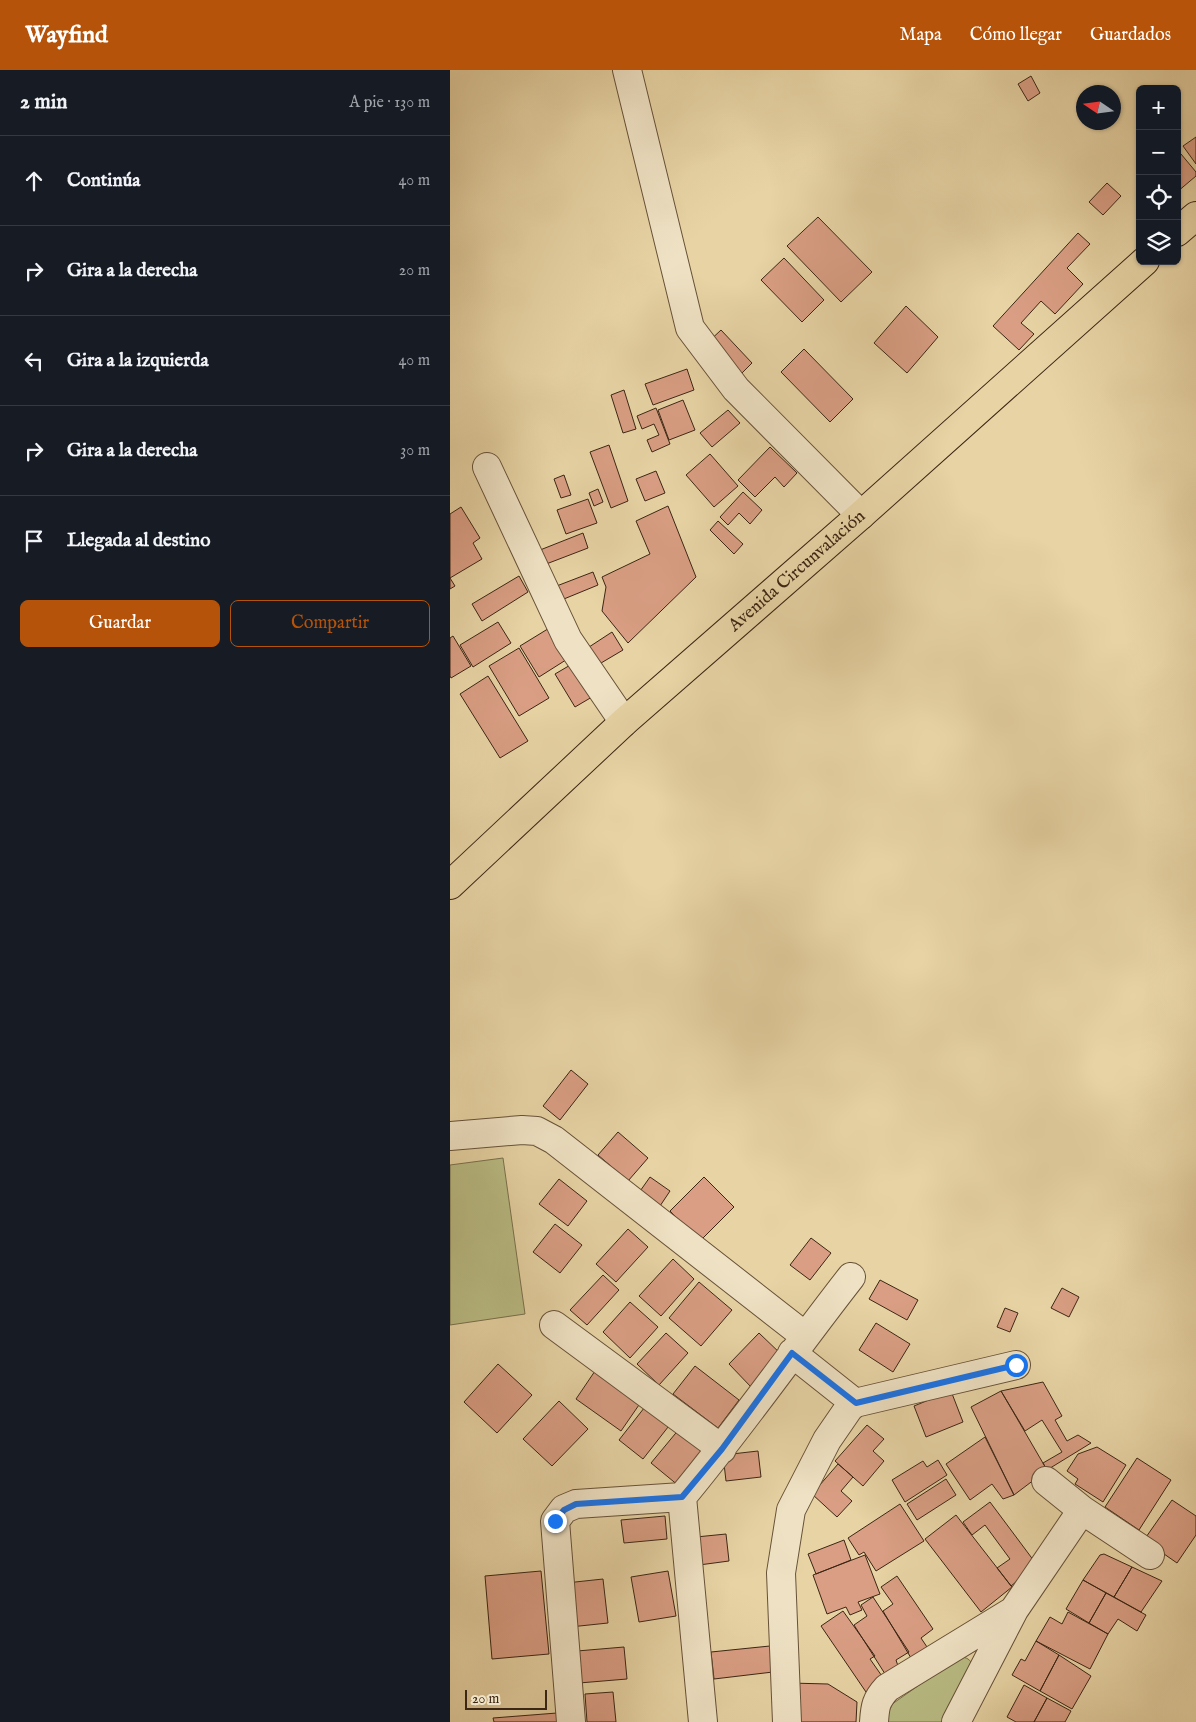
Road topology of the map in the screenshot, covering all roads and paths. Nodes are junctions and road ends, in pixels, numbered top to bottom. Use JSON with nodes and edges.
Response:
{"nodes":[{"id":1,"x":627,"y":70,"type":"edge"},
{"id":2,"x":1196,"y":216,"type":"edge"},
{"id":3,"x":1181,"y":229,"type":"edge"},
{"id":4,"x":1141,"y":265,"type":"edge"},
{"id":5,"x":488,"y":467,"type":"dead end"},
{"id":6,"x":861,"y":515,"type":"junction"},
{"id":7,"x":624,"y":722,"type":"junction"},
{"id":8,"x":450,"y":885,"type":"edge"},
{"id":9,"x":450,"y":1136,"type":"edge"},
{"id":10,"x":851,"y":1278,"type":"dead end"},
{"id":11,"x":554,"y":1325,"type":"dead end"},
{"id":12,"x":798,"y":1345,"type":"junction"},
{"id":13,"x":1016,"y":1365,"type":"dead end"},
{"id":14,"x":856,"y":1403,"type":"junction"},
{"id":15,"x":722,"y":1449,"type":"junction"},
{"id":16,"x":1046,"y":1481,"type":"dead end"},
{"id":17,"x":682,"y":1497,"type":"junction"},
{"id":18,"x":1082,"y":1510,"type":"junction"},
{"id":19,"x":1150,"y":1555,"type":"dead end"},
{"id":20,"x":1014,"y":1610,"type":"junction"},
{"id":21,"x":571,"y":1722,"type":"edge"},
{"id":22,"x":704,"y":1722,"type":"edge"},
{"id":23,"x":787,"y":1722,"type":"edge"},
{"id":24,"x":874,"y":1722,"type":"edge"},
{"id":25,"x":956,"y":1722,"type":"edge"}],
"edges":[{"from":1,"to":6,"type":"street"},
{"from":2,"to":3,"type":"main road"},
{"from":4,"to":6,"type":"main road","name":"Avenida Circunvalación"},
{"from":5,"to":7,"type":"street"},
{"from":6,"to":7,"type":"main road","name":"Avenida Circunvalación"},
{"from":7,"to":8,"type":"main road","name":"Avenida Circunvalación"},
{"from":9,"to":12,"type":"street"},
{"from":10,"to":12,"type":"street"},
{"from":11,"to":15,"type":"street"},
{"from":12,"to":14,"type":"street"},
{"from":12,"to":15,"type":"street"},
{"from":13,"to":14,"type":"street"},
{"from":14,"to":23,"type":"street"},
{"from":15,"to":17,"type":"street"},
{"from":16,"to":18,"type":"street"},
{"from":17,"to":21,"type":"street"},
{"from":17,"to":22,"type":"street"},
{"from":18,"to":19,"type":"street"},
{"from":18,"to":20,"type":"street"},
{"from":20,"to":24,"type":"street"},
{"from":20,"to":25,"type":"street"}]}
